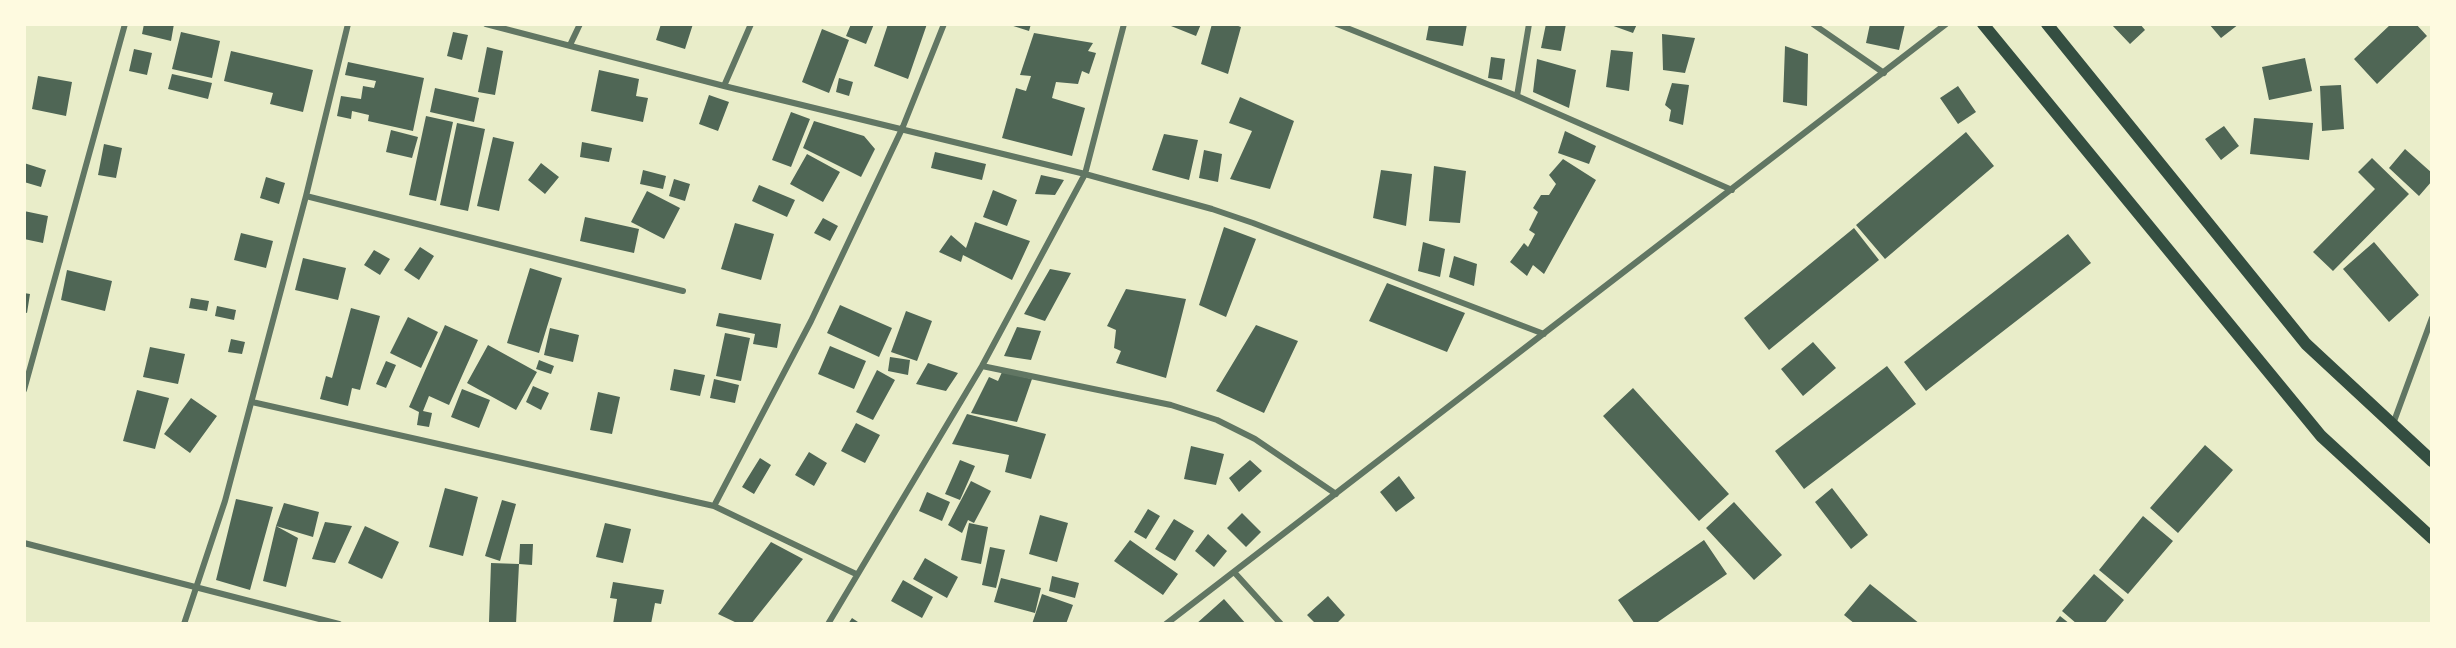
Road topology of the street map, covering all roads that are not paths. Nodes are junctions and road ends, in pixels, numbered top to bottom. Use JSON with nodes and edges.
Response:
{"nodes":[{"id":1,"x":125,"y":24,"type":"edge"},
{"id":2,"x":348,"y":24,"type":"edge"},
{"id":3,"x":486,"y":24,"type":"edge"},
{"id":4,"x":580,"y":24,"type":"edge"},
{"id":5,"x":751,"y":24,"type":"edge"},
{"id":6,"x":944,"y":24,"type":"edge"},
{"id":7,"x":1124,"y":24,"type":"edge"},
{"id":8,"x":1337,"y":24,"type":"edge"},
{"id":9,"x":1529,"y":24,"type":"edge"},
{"id":10,"x":1813,"y":24,"type":"edge"},
{"id":11,"x":1946,"y":24,"type":"edge"},
{"id":12,"x":1983,"y":24,"type":"edge"},
{"id":13,"x":2047,"y":24,"type":"edge"},
{"id":14,"x":570,"y":45,"type":"junction"},
{"id":15,"x":1884,"y":73,"type":"junction"},
{"id":16,"x":724,"y":86,"type":"junction"},
{"id":17,"x":1517,"y":96,"type":"junction"},
{"id":18,"x":902,"y":129,"type":"junction"},
{"id":19,"x":1085,"y":174,"type":"junction"},
{"id":20,"x":1732,"y":190,"type":"junction"},
{"id":21,"x":306,"y":196,"type":"junction"},
{"id":22,"x":683,"y":291,"type":"dead end"},
{"id":23,"x":2432,"y":318,"type":"edge"},
{"id":24,"x":1544,"y":334,"type":"junction"},
{"id":25,"x":982,"y":366,"type":"junction"},
{"id":26,"x":24,"y":390,"type":"edge"},
{"id":27,"x":252,"y":402,"type":"junction"},
{"id":28,"x":2393,"y":425,"type":"junction"},
{"id":29,"x":2432,"y":461,"type":"edge"},
{"id":30,"x":1336,"y":494,"type":"junction"},
{"id":31,"x":714,"y":506,"type":"junction"},
{"id":32,"x":2432,"y":538,"type":"edge"},
{"id":33,"x":24,"y":543,"type":"edge"},
{"id":34,"x":1234,"y":572,"type":"junction"},
{"id":35,"x":856,"y":574,"type":"junction"},
{"id":36,"x":196,"y":588,"type":"junction"},
{"id":37,"x":184,"y":624,"type":"edge"},
{"id":38,"x":339,"y":624,"type":"edge"},
{"id":39,"x":828,"y":624,"type":"edge"},
{"id":40,"x":1166,"y":624,"type":"edge"},
{"id":41,"x":1281,"y":624,"type":"edge"}],
"edges":[{"from":1,"to":26,"type":"street"},
{"from":2,"to":21,"type":"street"},
{"from":3,"to":14,"type":"street"},
{"from":4,"to":14,"type":"street"},
{"from":5,"to":16,"type":"street"},
{"from":6,"to":18,"type":"street"},
{"from":7,"to":19,"type":"street"},
{"from":8,"to":17,"type":"street"},
{"from":9,"to":17,"type":"street"},
{"from":10,"to":15,"type":"street"},
{"from":11,"to":15,"type":"street"},
{"from":12,"to":32,"type":"main road"},
{"from":13,"to":28,"type":"main road"},
{"from":14,"to":16,"type":"street"},
{"from":15,"to":20,"type":"street"},
{"from":16,"to":18,"type":"street"},
{"from":17,"to":20,"type":"street"},
{"from":18,"to":19,"type":"street"},
{"from":18,"to":31,"type":"street"},
{"from":19,"to":24,"type":"street"},
{"from":19,"to":25,"type":"street"},
{"from":20,"to":24,"type":"street"},
{"from":21,"to":22,"type":"street"},
{"from":21,"to":27,"type":"street"},
{"from":23,"to":28,"type":"street"},
{"from":24,"to":30,"type":"street"},
{"from":25,"to":30,"type":"street"},
{"from":25,"to":35,"type":"street"},
{"from":27,"to":31,"type":"street"},
{"from":27,"to":36,"type":"street"},
{"from":28,"to":29,"type":"main road"},
{"from":30,"to":34,"type":"street"},
{"from":31,"to":35,"type":"street"},
{"from":33,"to":36,"type":"street"},
{"from":34,"to":40,"type":"street"},
{"from":34,"to":41,"type":"street"},
{"from":35,"to":39,"type":"street"},
{"from":36,"to":37,"type":"street"},
{"from":36,"to":38,"type":"street"}]}
